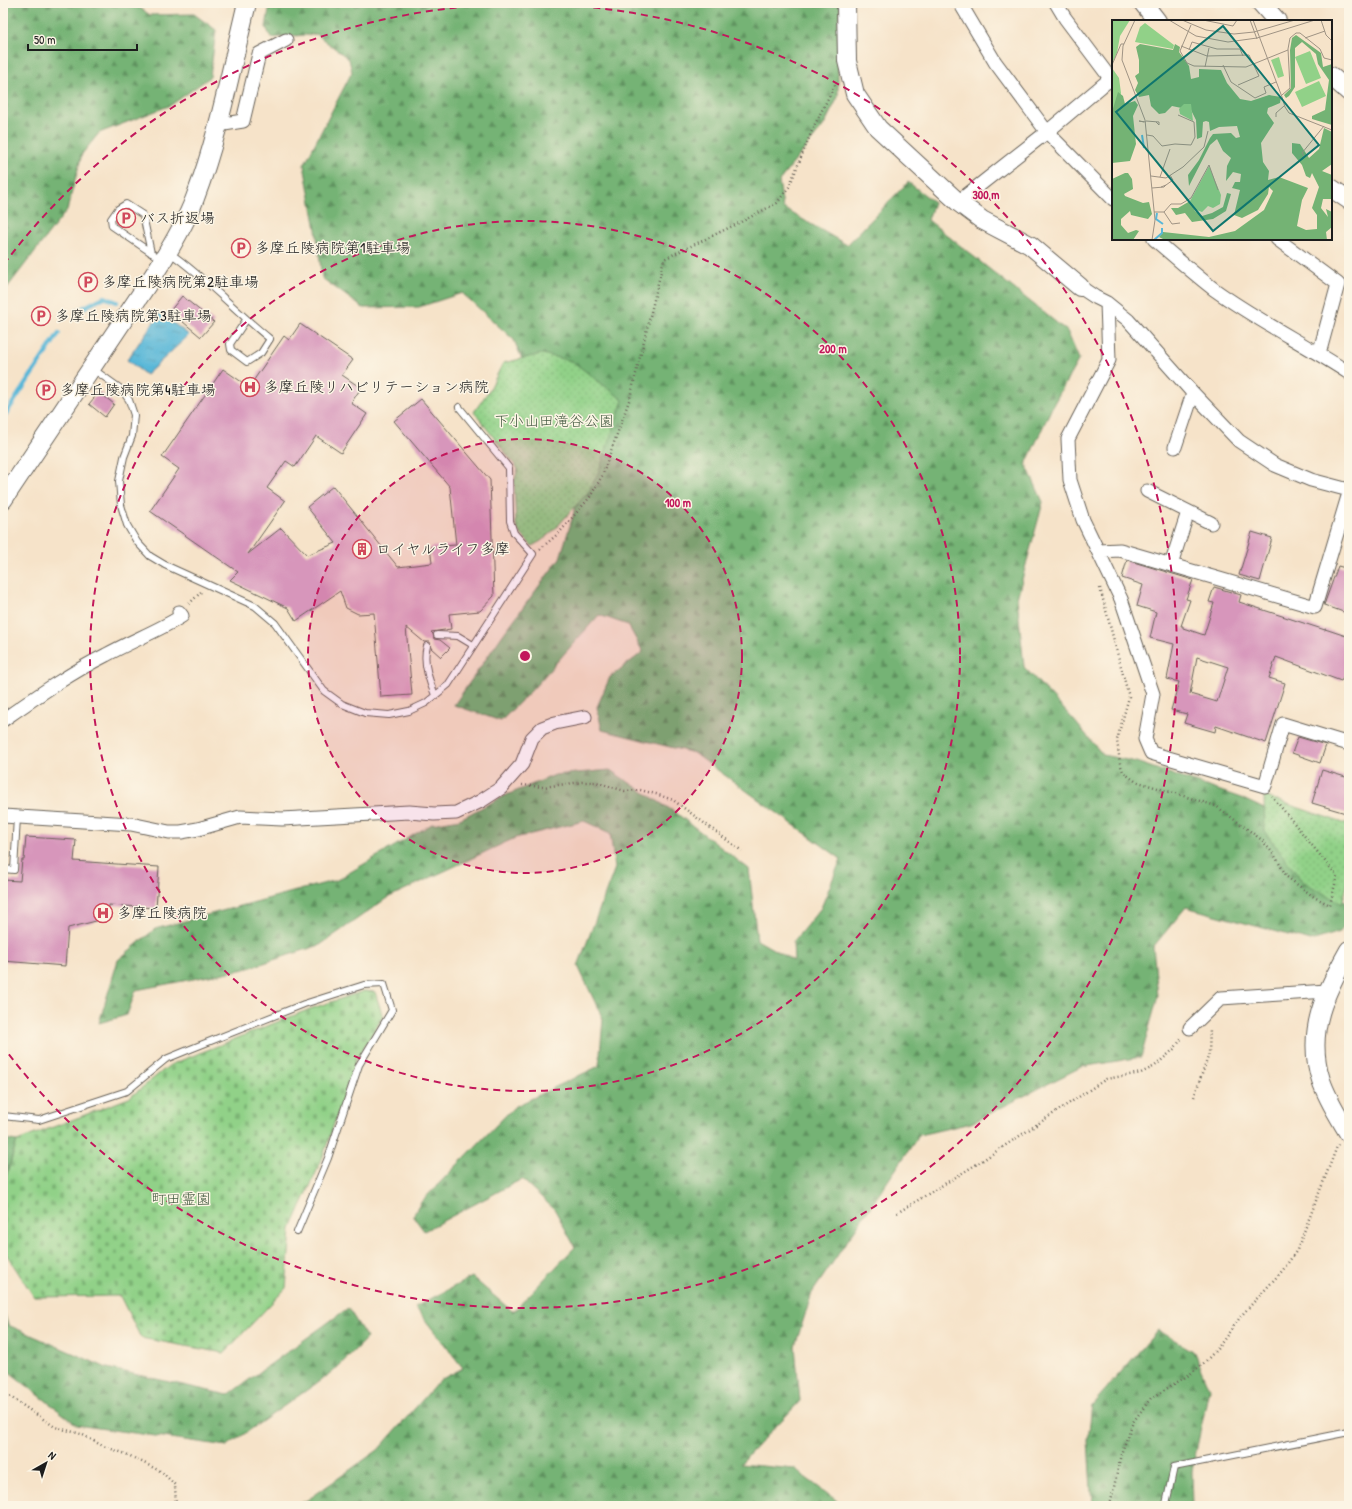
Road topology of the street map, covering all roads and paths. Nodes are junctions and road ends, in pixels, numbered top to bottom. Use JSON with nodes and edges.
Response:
{"nodes":[{"id":1,"x":247,"y":3,"type":"edge"},
{"id":2,"x":846,"y":3,"type":"edge"},
{"id":3,"x":960,"y":3,"type":"edge"},
{"id":4,"x":1056,"y":3,"type":"edge"},
{"id":5,"x":1143,"y":3,"type":"edge"},
{"id":6,"x":1261,"y":3,"type":"edge"},
{"id":7,"x":1156,"y":20,"type":"edge"},
{"id":8,"x":1276,"y":20,"type":"edge"},
{"id":9,"x":286,"y":40,"type":"dead end"},
{"id":10,"x":847,"y":60,"type":"junction"},
{"id":11,"x":1332,"y":77,"type":"edge"},
{"id":12,"x":1112,"y":80,"type":"edge"},
{"id":13,"x":1349,"y":92,"type":"edge"},
{"id":14,"x":218,"y":125,"type":"junction"},
{"id":15,"x":1047,"y":132,"type":"junction"},
{"id":16,"x":1332,"y":189,"type":"edge"},
{"id":17,"x":1112,"y":198,"type":"edge"},
{"id":18,"x":1349,"y":200,"type":"edge"},
{"id":19,"x":958,"y":202,"type":"junction"},
{"id":20,"x":1155,"y":240,"type":"edge"},
{"id":21,"x":1278,"y":240,"type":"edge"},
{"id":22,"x":161,"y":255,"type":"junction"},
{"id":23,"x":1080,"y":287,"type":"joint"},
{"id":24,"x":1107,"y":303,"type":"junction"},
{"id":25,"x":246,"y":320,"type":"junction"},
{"id":26,"x":1319,"y":354,"type":"junction"},
{"id":27,"x":92,"y":368,"type":"junction"},
{"id":28,"x":1349,"y":373,"type":"edge"},
{"id":29,"x":1194,"y":393,"type":"junction"},
{"id":30,"x":459,"y":407,"type":"dead end"},
{"id":31,"x":1175,"y":447,"type":"dead end"},
{"id":32,"x":1349,"y":490,"type":"edge"},
{"id":33,"x":1147,"y":491,"type":"dead end"},
{"id":34,"x":1349,"y":494,"type":"edge"},
{"id":35,"x":3,"y":500,"type":"edge"},
{"id":36,"x":1188,"y":512,"type":"junction"},
{"id":37,"x":1211,"y":523,"type":"dead end"},
{"id":38,"x":1099,"y":551,"type":"junction"},
{"id":39,"x":534,"y":554,"type":"junction"},
{"id":40,"x":1170,"y":565,"type":"junction"},
{"id":41,"x":209,"y":585,"type":"junction"},
{"id":42,"x":179,"y":612,"type":"joint"},
{"id":43,"x":437,"y":635,"type":"dead end"},
{"id":44,"x":427,"y":646,"type":"dead end"},
{"id":45,"x":474,"y":646,"type":"junction"},
{"id":46,"x":435,"y":695,"type":"junction"},
{"id":47,"x":585,"y":717,"type":"dead end"},
{"id":48,"x":3,"y":720,"type":"edge"},
{"id":49,"x":1349,"y":744,"type":"edge"},
{"id":50,"x":1265,"y":786,"type":"junction"},
{"id":51,"x":502,"y":788,"type":"junction"},
{"id":52,"x":3,"y":816,"type":"edge"},
{"id":53,"x":17,"y":817,"type":"junction"},
{"id":54,"x":742,"y":851,"type":"dead end"},
{"id":55,"x":3,"y":869,"type":"edge"},
{"id":56,"x":1330,"y":905,"type":"dead end"},
{"id":57,"x":1349,"y":950,"type":"edge"},
{"id":58,"x":1327,"y":991,"type":"junction"},
{"id":59,"x":1209,"y":1010,"type":"junction"},
{"id":60,"x":1190,"y":1028,"type":"joint"},
{"id":61,"x":1194,"y":1096,"type":"dead end"},
{"id":62,"x":3,"y":1116,"type":"edge"},
{"id":63,"x":1348,"y":1132,"type":"edge"},
{"id":64,"x":897,"y":1213,"type":"dead end"},
{"id":65,"x":297,"y":1232,"type":"dead end"},
{"id":66,"x":3,"y":1392,"type":"edge"},
{"id":67,"x":1349,"y":1432,"type":"edge"},
{"id":68,"x":1166,"y":1504,"type":"dead end"},
{"id":69,"x":176,"y":1506,"type":"edge"},
{"id":70,"x":1110,"y":1506,"type":"edge"}],
"edges":[{"from":1,"to":14,"type":"street"},
{"from":2,"to":10,"type":"street"},
{"from":3,"to":15,"type":"street"},
{"from":4,"to":12,"type":"street"},
{"from":5,"to":7,"type":"street"},
{"from":6,"to":8,"type":"street"},
{"from":9,"to":14,"type":"street"},
{"from":10,"to":19,"type":"street"},
{"from":10,"to":39,"type":"path"},
{"from":11,"to":13,"type":"street"},
{"from":12,"to":15,"type":"street"},
{"from":14,"to":22,"type":"street"},
{"from":15,"to":17,"type":"street"},
{"from":15,"to":19,"type":"street"},
{"from":16,"to":18,"type":"street"},
{"from":19,"to":23,"type":"street"},
{"from":20,"to":26,"type":"street"},
{"from":21,"to":26,"type":"street"},
{"from":22,"to":22,"type":"lane"},
{"from":22,"to":25,"type":"lane"},
{"from":22,"to":27,"type":"street"},
{"from":23,"to":24,"type":"street"},
{"from":24,"to":29,"type":"street"},
{"from":24,"to":38,"type":"street"},
{"from":25,"to":25,"type":"lane"},
{"from":26,"to":28,"type":"street"},
{"from":27,"to":35,"type":"street"},
{"from":27,"to":41,"type":"lane"},
{"from":29,"to":31,"type":"street"},
{"from":29,"to":32,"type":"street"},
{"from":30,"to":39,"type":"lane"},
{"from":33,"to":36,"type":"street"},
{"from":34,"to":40,"type":"street"},
{"from":36,"to":37,"type":"street"},
{"from":36,"to":40,"type":"street"},
{"from":38,"to":40,"type":"street"},
{"from":38,"to":50,"type":"street"},
{"from":39,"to":45,"type":"lane"},
{"from":41,"to":42,"type":"path"},
{"from":41,"to":46,"type":"lane"},
{"from":42,"to":48,"type":"street"},
{"from":43,"to":45,"type":"lane"},
{"from":44,"to":46,"type":"lane"},
{"from":45,"to":46,"type":"lane"},
{"from":47,"to":51,"type":"street"},
{"from":49,"to":50,"type":"street"},
{"from":50,"to":56,"type":"path"},
{"from":51,"to":53,"type":"street"},
{"from":51,"to":54,"type":"path"},
{"from":52,"to":53,"type":"street"},
{"from":53,"to":55,"type":"lane"},
{"from":57,"to":58,"type":"street"},
{"from":58,"to":59,"type":"street"},
{"from":58,"to":63,"type":"street"},
{"from":59,"to":60,"type":"street"},
{"from":59,"to":61,"type":"path"},
{"from":60,"to":64,"type":"path"},
{"from":62,"to":65,"type":"lane"},
{"from":63,"to":70,"type":"path"},
{"from":66,"to":69,"type":"path"},
{"from":67,"to":68,"type":"lane"}]}
